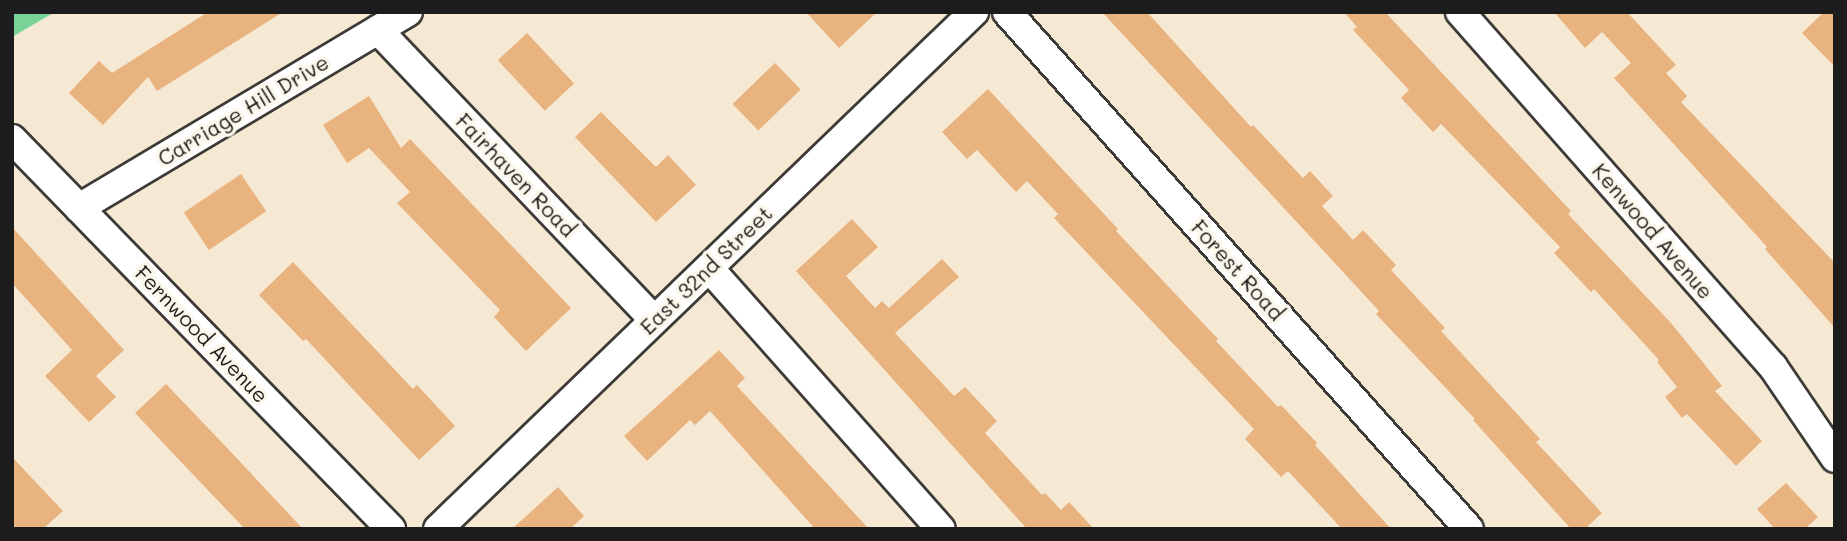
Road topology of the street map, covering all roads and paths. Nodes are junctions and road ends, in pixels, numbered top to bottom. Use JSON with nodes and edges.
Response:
{"nodes":[{"id":1,"x":408,"y":12,"type":"edge"},
{"id":2,"x":974,"y":12,"type":"edge"},
{"id":3,"x":1006,"y":12,"type":"edge"},
{"id":4,"x":1460,"y":12,"type":"edge"},
{"id":5,"x":378,"y":30,"type":"junction"},
{"id":6,"x":12,"y":139,"type":"edge"},
{"id":7,"x":79,"y":208,"type":"junction"},
{"id":8,"x":709,"y":268,"type":"junction"},
{"id":9,"x":654,"y":320,"type":"junction"},
{"id":10,"x":1835,"y":458,"type":"edge"},
{"id":11,"x":391,"y":529,"type":"edge"},
{"id":12,"x":438,"y":529,"type":"edge"},
{"id":13,"x":941,"y":529,"type":"edge"},
{"id":14,"x":1469,"y":529,"type":"edge"}],
"edges":[{"from":1,"to":5,"type":"street","name":"Carriage Hill Drive"},
{"from":2,"to":8,"type":"street","name":"East 32nd Street"},
{"from":3,"to":14,"type":"street","name":"Forest Road"},
{"from":4,"to":10,"type":"street","name":"Kenwood Avenue"},
{"from":5,"to":7,"type":"street","name":"Carriage Hill Drive"},
{"from":5,"to":9,"type":"street","name":"Fairhaven Road"},
{"from":6,"to":7,"type":"street","name":"Fernwood Avenue"},
{"from":7,"to":11,"type":"street","name":"Fernwood Avenue"},
{"from":8,"to":9,"type":"street","name":"East 32nd Street"},
{"from":8,"to":13,"type":"street"},
{"from":9,"to":12,"type":"street","name":"East 32nd Street"}]}
